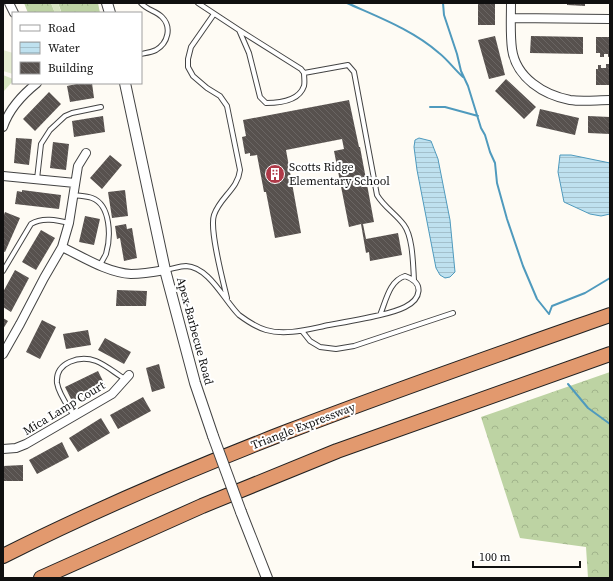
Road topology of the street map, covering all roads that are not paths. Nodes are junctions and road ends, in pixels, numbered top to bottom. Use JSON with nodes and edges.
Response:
{"nodes":[{"id":1,"x":9,"y":3,"type":"edge"},
{"id":2,"x":141,"y":3,"type":"edge"},
{"id":3,"x":198,"y":3,"type":"edge"},
{"id":4,"x":511,"y":3,"type":"edge"},
{"id":5,"x":14,"y":12,"type":"edge"},
{"id":6,"x":214,"y":14,"type":"junction"},
{"id":7,"x":511,"y":18,"type":"junction"},
{"id":8,"x":610,"y":19,"type":"edge"},
{"id":9,"x":239,"y":30,"type":"junction"},
{"id":10,"x":142,"y":54,"type":"edge"},
{"id":11,"x":304,"y":74,"type":"junction"},
{"id":12,"x":36,"y":84,"type":"edge"},
{"id":13,"x":125,"y":84,"type":"edge"},
{"id":14,"x":610,"y":100,"type":"edge"},
{"id":15,"x":101,"y":107,"type":"dead end"},
{"id":16,"x":3,"y":127,"type":"edge"},
{"id":17,"x":86,"y":153,"type":"dead end"},
{"id":18,"x":3,"y":176,"type":"edge"},
{"id":19,"x":38,"y":179,"type":"junction"},
{"id":20,"x":75,"y":183,"type":"junction"},
{"id":21,"x":73,"y":195,"type":"junction"},
{"id":22,"x":69,"y":223,"type":"junction"},
{"id":23,"x":62,"y":247,"type":"junction"},
{"id":24,"x":100,"y":265,"type":"junction"},
{"id":25,"x":165,"y":270,"type":"junction"},
{"id":26,"x":3,"y":271,"type":"edge"},
{"id":27,"x":414,"y":280,"type":"junction"},
{"id":28,"x":228,"y":300,"type":"junction"},
{"id":29,"x":453,"y":314,"type":"dead end"},
{"id":30,"x":380,"y":315,"type":"junction"},
{"id":31,"x":610,"y":315,"type":"edge"},
{"id":32,"x":302,"y":331,"type":"junction"},
{"id":33,"x":3,"y":354,"type":"edge"},
{"id":34,"x":610,"y":354,"type":"edge"},
{"id":35,"x":127,"y":377,"type":"joint"},
{"id":36,"x":74,"y":416,"type":"junction"},
{"id":37,"x":3,"y":449,"type":"edge"},
{"id":38,"x":3,"y":556,"type":"edge"},
{"id":39,"x":42,"y":578,"type":"edge"},
{"id":40,"x":267,"y":578,"type":"edge"}],
"edges":[{"from":1,"to":5,"type":"street"},
{"from":2,"to":10,"type":"lane"},
{"from":3,"to":6,"type":"lane"},
{"from":4,"to":7,"type":"street"},
{"from":6,"to":9,"type":"lane"},
{"from":6,"to":28,"type":"lane"},
{"from":7,"to":8,"type":"street"},
{"from":7,"to":14,"type":"street"},
{"from":9,"to":11,"type":"lane"},
{"from":9,"to":11,"type":"lane"},
{"from":11,"to":27,"type":"lane"},
{"from":12,"to":16,"type":"street"},
{"from":13,"to":25,"type":"street","name":"Apex-Barbecue Road"},
{"from":15,"to":19,"type":"lane"},
{"from":17,"to":20,"type":"street"},
{"from":18,"to":19,"type":"street"},
{"from":19,"to":20,"type":"street"},
{"from":20,"to":21,"type":"street"},
{"from":21,"to":22,"type":"street"},
{"from":21,"to":24,"type":"lane"},
{"from":22,"to":23,"type":"street"},
{"from":22,"to":26,"type":"lane"},
{"from":23,"to":24,"type":"street"},
{"from":23,"to":33,"type":"street"},
{"from":24,"to":25,"type":"street"},
{"from":25,"to":28,"type":"lane"},
{"from":25,"to":40,"type":"street","name":"Apex-Barbecue Road","bridge":true},
{"from":27,"to":30,"type":"lane"},
{"from":27,"to":30,"type":"lane"},
{"from":28,"to":32,"type":"lane"},
{"from":29,"to":32,"type":"lane"},
{"from":30,"to":32,"type":"lane"},
{"from":31,"to":38,"type":"highway","name":"Triangle Expressway"},
{"from":34,"to":39,"type":"highway"},
{"from":35,"to":36,"type":"street","name":"Mica Lamp Court"},
{"from":35,"to":36,"type":"lane"},
{"from":36,"to":37,"type":"street","name":"Mica Lamp Court"}]}
